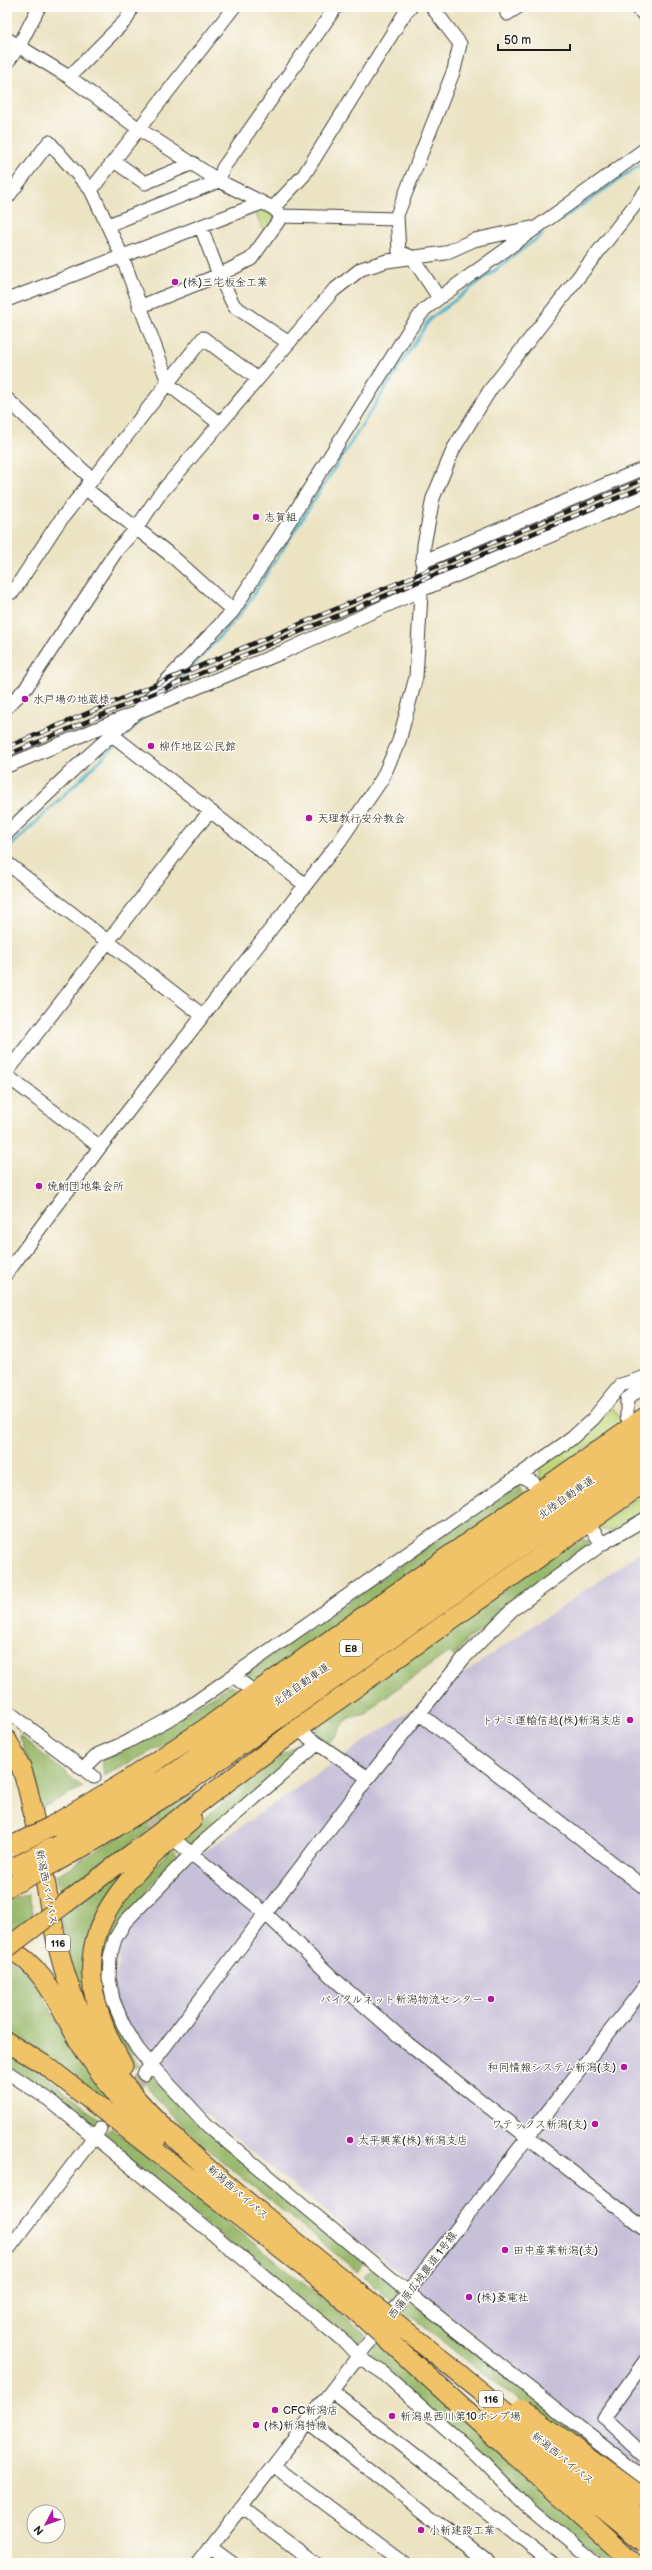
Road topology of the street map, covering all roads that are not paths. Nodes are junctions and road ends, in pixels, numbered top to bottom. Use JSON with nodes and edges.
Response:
{"nodes":[{"id":1,"x":39,"y":7,"type":"edge"},
{"id":2,"x":132,"y":7,"type":"edge"},
{"id":3,"x":234,"y":7,"type":"edge"},
{"id":4,"x":336,"y":7,"type":"edge"},
{"id":5,"x":411,"y":7,"type":"edge"},
{"id":6,"x":432,"y":7,"type":"edge"},
{"id":7,"x":635,"y":7,"type":"edge"},
{"id":8,"x":645,"y":15,"type":"edge"},
{"id":9,"x":7,"y":39,"type":"edge"},
{"id":10,"x":19,"y":46,"type":"junction"},
{"id":11,"x":7,"y":63,"type":"edge"},
{"id":12,"x":69,"y":77,"type":"junction"},
{"id":13,"x":139,"y":129,"type":"junction"},
{"id":14,"x":645,"y":149,"type":"edge"},
{"id":15,"x":114,"y":161,"type":"junction"},
{"id":16,"x":193,"y":163,"type":"junction"},
{"id":17,"x":219,"y":180,"type":"junction"},
{"id":18,"x":91,"y":190,"type":"junction"},
{"id":19,"x":645,"y":192,"type":"edge"},
{"id":20,"x":7,"y":198,"type":"edge"},
{"id":21,"x":272,"y":209,"type":"junction"},
{"id":22,"x":396,"y":219,"type":"junction"},
{"id":23,"x":108,"y":225,"type":"junction"},
{"id":24,"x":201,"y":228,"type":"junction"},
{"id":25,"x":533,"y":228,"type":"junction"},
{"id":26,"x":122,"y":256,"type":"junction"},
{"id":27,"x":412,"y":257,"type":"junction"},
{"id":28,"x":219,"y":275,"type":"junction"},
{"id":29,"x":439,"y":298,"type":"junction"},
{"id":30,"x":7,"y":300,"type":"edge"},
{"id":31,"x":139,"y":307,"type":"junction"},
{"id":32,"x":289,"y":343,"type":"junction"},
{"id":33,"x":258,"y":379,"type":"junction"},
{"id":34,"x":169,"y":384,"type":"junction"},
{"id":35,"x":9,"y":405,"type":"edge"},
{"id":36,"x":219,"y":423,"type":"junction"},
{"id":37,"x":645,"y":468,"type":"edge"},
{"id":38,"x":86,"y":489,"type":"junction"},
{"id":39,"x":645,"y":496,"type":"edge"},
{"id":40,"x":136,"y":529,"type":"junction"},
{"id":41,"x":422,"y":562,"type":"junction"},
{"id":42,"x":421,"y":590,"type":"junction"},
{"id":43,"x":9,"y":593,"type":"edge"},
{"id":44,"x":233,"y":611,"type":"junction"},
{"id":45,"x":7,"y":707,"type":"edge"},
{"id":46,"x":140,"y":710,"type":"junction"},
{"id":47,"x":112,"y":734,"type":"junction"},
{"id":48,"x":7,"y":766,"type":"edge"},
{"id":49,"x":210,"y":812,"type":"junction"},
{"id":50,"x":7,"y":833,"type":"edge"},
{"id":51,"x":7,"y":863,"type":"edge"},
{"id":52,"x":304,"y":884,"type":"junction"},
{"id":53,"x":107,"y":941,"type":"junction"},
{"id":54,"x":202,"y":1015,"type":"junction"},
{"id":55,"x":7,"y":1072,"type":"edge"},
{"id":56,"x":7,"y":1076,"type":"edge"},
{"id":57,"x":100,"y":1147,"type":"junction"},
{"id":58,"x":7,"y":1273,"type":"edge"},
{"id":59,"x":645,"y":1377,"type":"edge"},
{"id":60,"x":645,"y":1386,"type":"edge"},
{"id":61,"x":636,"y":1417,"type":"edge"},
{"id":62,"x":645,"y":1440,"type":"edge"},
{"id":63,"x":645,"y":1459,"type":"edge"},
{"id":64,"x":520,"y":1475,"type":"junction"},
{"id":65,"x":645,"y":1482,"type":"edge"},
{"id":66,"x":534,"y":1483,"type":"dead end"},
{"id":67,"x":645,"y":1519,"type":"edge"},
{"id":68,"x":591,"y":1528,"type":"dead end"},
{"id":69,"x":602,"y":1544,"type":"junction"},
{"id":70,"x":233,"y":1676,"type":"junction"},
{"id":71,"x":248,"y":1686,"type":"dead end"},
{"id":72,"x":7,"y":1711,"type":"edge"},
{"id":73,"x":420,"y":1714,"type":"junction"},
{"id":74,"x":304,"y":1730,"type":"junction"},
{"id":75,"x":7,"y":1740,"type":"edge"},
{"id":76,"x":317,"y":1744,"type":"junction"},
{"id":77,"x":7,"y":1768,"type":"edge"},
{"id":78,"x":83,"y":1768,"type":"junction"},
{"id":79,"x":94,"y":1777,"type":"dead end"},
{"id":80,"x":368,"y":1778,"type":"junction"},
{"id":81,"x":177,"y":1842,"type":"tunnel mouth"},
{"id":82,"x":10,"y":1843,"type":"edge"},
{"id":83,"x":53,"y":1855,"type":"junction"},
{"id":84,"x":192,"y":1855,"type":"junction"},
{"id":85,"x":13,"y":1876,"type":"edge"},
{"id":86,"x":645,"y":1888,"type":"edge"},
{"id":87,"x":266,"y":1913,"type":"junction"},
{"id":88,"x":7,"y":1948,"type":"edge"},
{"id":89,"x":645,"y":1986,"type":"edge"},
{"id":90,"x":7,"y":2042,"type":"edge"},
{"id":91,"x":86,"y":2052,"type":"junction"},
{"id":92,"x":148,"y":2070,"type":"junction"},
{"id":93,"x":7,"y":2072,"type":"edge"},
{"id":94,"x":160,"y":2122,"type":"junction"},
{"id":95,"x":97,"y":2133,"type":"junction"},
{"id":96,"x":528,"y":2135,"type":"junction"},
{"id":97,"x":251,"y":2224,"type":"junction"},
{"id":98,"x":645,"y":2229,"type":"edge"},
{"id":99,"x":7,"y":2251,"type":"edge"},
{"id":100,"x":333,"y":2281,"type":"junction"},
{"id":101,"x":409,"y":2293,"type":"junction"},
{"id":102,"x":384,"y":2313,"type":"junction"},
{"id":103,"x":359,"y":2357,"type":"junction"},
{"id":104,"x":645,"y":2361,"type":"edge"},
{"id":105,"x":332,"y":2391,"type":"junction"},
{"id":106,"x":308,"y":2422,"type":"junction"},
{"id":107,"x":645,"y":2456,"type":"edge"},
{"id":108,"x":274,"y":2466,"type":"junction"},
{"id":109,"x":645,"y":2479,"type":"edge"},
{"id":110,"x":645,"y":2499,"type":"edge"},
{"id":111,"x":241,"y":2507,"type":"junction"},
{"id":112,"x":645,"y":2524,"type":"edge"},
{"id":113,"x":645,"y":2543,"type":"edge"},
{"id":114,"x":210,"y":2547,"type":"junction"},
{"id":115,"x":198,"y":2563,"type":"edge"},
{"id":116,"x":232,"y":2563,"type":"edge"},
{"id":117,"x":315,"y":2563,"type":"edge"},
{"id":118,"x":404,"y":2563,"type":"edge"},
{"id":119,"x":488,"y":2563,"type":"edge"},
{"id":120,"x":552,"y":2563,"type":"edge"},
{"id":121,"x":596,"y":2563,"type":"edge"},
{"id":122,"x":634,"y":2563,"type":"edge"}],
"edges":[{"from":1,"to":10,"type":"street"},
{"from":2,"to":12,"type":"street"},
{"from":3,"to":13,"type":"street"},
{"from":4,"to":17,"type":"street"},
{"from":5,"to":21,"type":"street"},
{"from":6,"to":22,"type":"street"},
{"from":7,"to":8,"type":"street"},
{"from":9,"to":10,"type":"street"},
{"from":10,"to":11,"type":"street"},
{"from":10,"to":12,"type":"street"},
{"from":12,"to":13,"type":"street"},
{"from":13,"to":15,"type":"street"},
{"from":13,"to":16,"type":"street"},
{"from":14,"to":25,"type":"street"},
{"from":15,"to":16,"type":"street"},
{"from":15,"to":18,"type":"street"},
{"from":16,"to":17,"type":"street"},
{"from":17,"to":21,"type":"street"},
{"from":17,"to":23,"type":"street"},
{"from":18,"to":20,"type":"street"},
{"from":18,"to":23,"type":"street"},
{"from":19,"to":41,"type":"street"},
{"from":21,"to":22,"type":"street"},
{"from":21,"to":24,"type":"street"},
{"from":21,"to":28,"type":"street"},
{"from":22,"to":27,"type":"street"},
{"from":23,"to":26,"type":"street"},
{"from":24,"to":26,"type":"street"},
{"from":24,"to":28,"type":"street"},
{"from":25,"to":27,"type":"street"},
{"from":25,"to":29,"type":"street"},
{"from":26,"to":30,"type":"street"},
{"from":26,"to":31,"type":"street"},
{"from":27,"to":29,"type":"street"},
{"from":27,"to":32,"type":"street"},
{"from":28,"to":31,"type":"street"},
{"from":28,"to":32,"type":"street"},
{"from":29,"to":44,"type":"street"},
{"from":31,"to":34,"type":"street"},
{"from":32,"to":33,"type":"street"},
{"from":33,"to":34,"type":"street"},
{"from":33,"to":36,"type":"street"},
{"from":34,"to":36,"type":"street"},
{"from":34,"to":38,"type":"street"},
{"from":35,"to":38,"type":"street"},
{"from":36,"to":40,"type":"street"},
{"from":37,"to":41,"type":"street"},
{"from":38,"to":40,"type":"street"},
{"from":38,"to":43,"type":"street"},
{"from":39,"to":42,"type":"street"},
{"from":40,"to":44,"type":"street"},
{"from":40,"to":45,"type":"street"},
{"from":41,"to":42,"type":"street"},
{"from":42,"to":46,"type":"street"},
{"from":42,"to":52,"type":"street"},
{"from":44,"to":46,"type":"street"},
{"from":46,"to":47,"type":"street"},
{"from":46,"to":48,"type":"street"},
{"from":47,"to":49,"type":"street"},
{"from":47,"to":50,"type":"street"},
{"from":49,"to":52,"type":"street"},
{"from":49,"to":53,"type":"street"},
{"from":51,"to":53,"type":"street"},
{"from":52,"to":54,"type":"street"},
{"from":53,"to":54,"type":"street"},
{"from":53,"to":55,"type":"street"},
{"from":54,"to":57,"type":"street"},
{"from":56,"to":57,"type":"street"},
{"from":57,"to":58,"type":"street"},
{"from":59,"to":64,"type":"street"},
{"from":60,"to":61,"type":"street"},
{"from":61,"to":82,"type":"highway","bridge":true},
{"from":62,"to":83,"type":"highway","name":"北陸自動車道","number":"E8"},
{"from":63,"to":83,"type":"highway","name":"北陸自動車道","number":"E8"},
{"from":64,"to":66,"type":"street"},
{"from":64,"to":70,"type":"street"},
{"from":65,"to":74,"type":"highway"},
{"from":67,"to":69,"type":"street"},
{"from":68,"to":69,"type":"street"},
{"from":69,"to":73,"type":"street"},
{"from":70,"to":71,"type":"street"},
{"from":70,"to":78,"type":"street"},
{"from":72,"to":78,"type":"street"},
{"from":73,"to":80,"type":"street"},
{"from":73,"to":86,"type":"street"},
{"from":74,"to":76,"type":"street"},
{"from":74,"to":88,"type":"highway","bridge":true},
{"from":74,"to":94,"type":"highway"},
{"from":75,"to":94,"type":"highway","name":"新潟西バイパス","number":"116"},
{"from":76,"to":80,"type":"street"},
{"from":76,"to":84,"type":"street"},
{"from":77,"to":91,"type":"highway"},
{"from":78,"to":79,"type":"street"},
{"from":80,"to":87,"type":"street"},
{"from":81,"to":84,"type":"street"},
{"from":83,"to":85,"type":"highway","name":"北陸自動車道","number":"E8","bridge":true},
{"from":84,"to":87,"type":"street"},
{"from":84,"to":92,"type":"street"},
{"from":87,"to":92,"type":"street"},
{"from":87,"to":96,"type":"street"},
{"from":88,"to":91,"type":"highway"},
{"from":89,"to":96,"type":"street","name":"西蒲原広域農道 1号線"},
{"from":90,"to":97,"type":"highway","name":"新潟西バイパス","number":"116"},
{"from":91,"to":97,"type":"highway"},
{"from":92,"to":101,"type":"street"},
{"from":93,"to":95,"type":"street"},
{"from":94,"to":100,"type":"highway","name":"新潟西バイパス","number":"116"},
{"from":95,"to":99,"type":"street"},
{"from":95,"to":103,"type":"street"},
{"from":96,"to":98,"type":"street"},
{"from":96,"to":101,"type":"street","name":"西蒲原広域農道 1号線"},
{"from":97,"to":100,"type":"highway","name":"新潟西バイパス","number":"116"},
{"from":100,"to":102,"type":"highway","name":"新潟西バイパス","number":"116","bridge":true},
{"from":100,"to":113,"type":"highway","name":"新潟西バイパス","number":"116","bridge":true},
{"from":100,"to":122,"type":"highway","bridge":true},
{"from":101,"to":103,"type":"street","name":"西蒲原広域農道 1号線"},
{"from":101,"to":109,"type":"street"},
{"from":102,"to":110,"type":"highway","bridge":true},
{"from":102,"to":112,"type":"highway","name":"新潟西バイパス","number":"116","bridge":true},
{"from":103,"to":105,"type":"street","name":"西蒲原広域農道 1号線"},
{"from":103,"to":121,"type":"street"},
{"from":104,"to":107,"type":"street"},
{"from":105,"to":106,"type":"street","name":"西蒲原広域農道 1号線"},
{"from":105,"to":120,"type":"street"},
{"from":106,"to":108,"type":"street","name":"西蒲原広域農道 1号線"},
{"from":106,"to":119,"type":"street"},
{"from":108,"to":111,"type":"street","name":"西蒲原広域農道 1号線"},
{"from":108,"to":118,"type":"street"},
{"from":111,"to":114,"type":"street","name":"西蒲原広域農道 1号線"},
{"from":111,"to":117,"type":"street"},
{"from":114,"to":115,"type":"street","name":"西蒲原広域農道 1号線"},
{"from":114,"to":116,"type":"street"}]}
